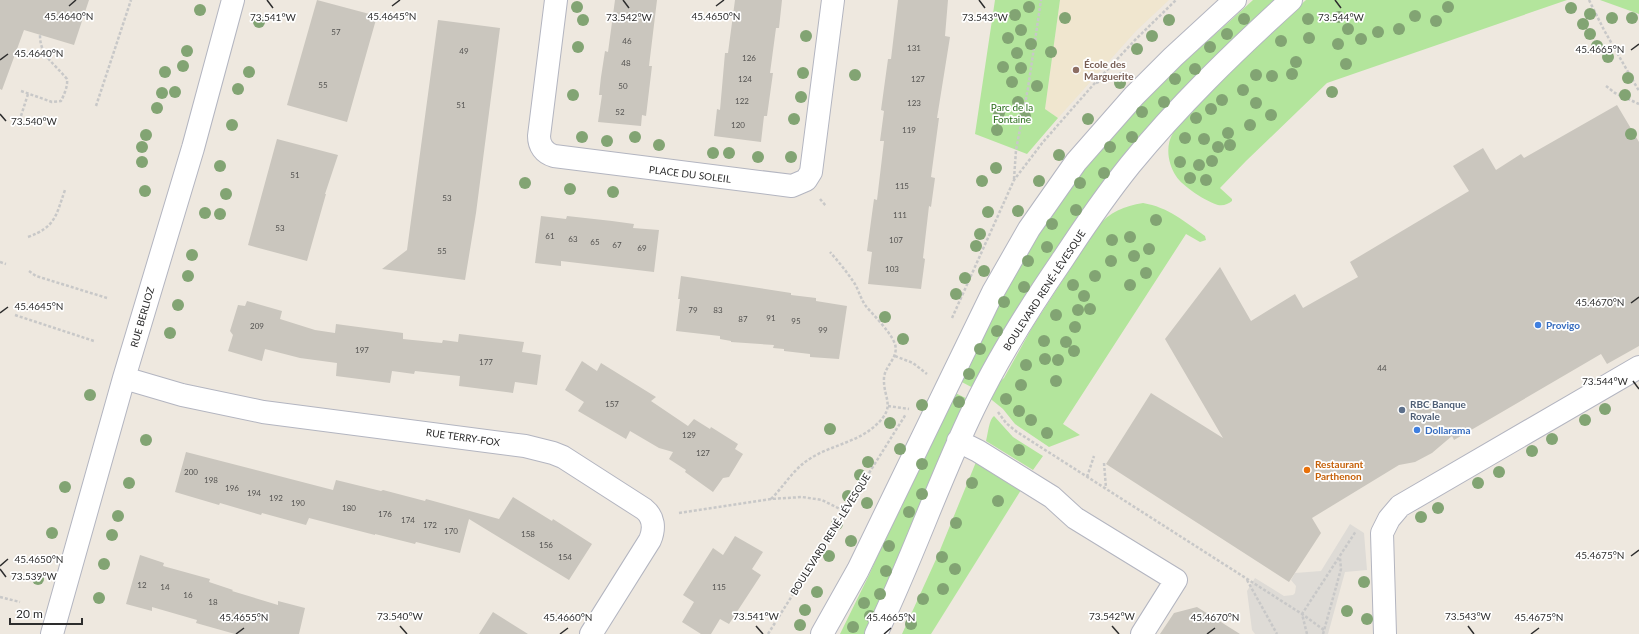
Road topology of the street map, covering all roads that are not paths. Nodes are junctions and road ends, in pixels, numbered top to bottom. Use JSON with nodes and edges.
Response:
{"nodes":[{"id":1,"x":233,"y":0,"type":"edge"},
{"id":2,"x":556,"y":0,"type":"edge"},
{"id":3,"x":833,"y":0,"type":"edge"},
{"id":4,"x":1235,"y":0,"type":"edge"},
{"id":5,"x":1291,"y":0,"type":"edge"},
{"id":6,"x":1639,"y":367,"type":"edge"},
{"id":7,"x":124,"y":378,"type":"junction"},
{"id":8,"x":958,"y":441,"type":"junction"},
{"id":9,"x":52,"y":634,"type":"edge"},
{"id":10,"x":591,"y":634,"type":"edge"},
{"id":11,"x":822,"y":634,"type":"edge"},
{"id":12,"x":876,"y":634,"type":"edge"},
{"id":13,"x":1142,"y":634,"type":"edge"},
{"id":14,"x":1385,"y":634,"type":"edge"}],
"edges":[{"from":1,"to":7,"type":"street","name":"RUE BERLIOZ"},
{"from":2,"to":3,"type":"street","name":"PLACE DU SOLEIL"},
{"from":4,"to":11,"type":"street"},
{"from":5,"to":8,"type":"street","name":"BOULEVARD RENÉ-LÉVESQUE"},
{"from":6,"to":14,"type":"street"},
{"from":7,"to":9,"type":"street","name":"RUE BERLIOZ"},
{"from":7,"to":10,"type":"street","name":"RUE TERRY-FOX"},
{"from":8,"to":12,"type":"street","name":"BOULEVARD RENÉ-LÉVESQUE"},
{"from":8,"to":13,"type":"street"}]}
